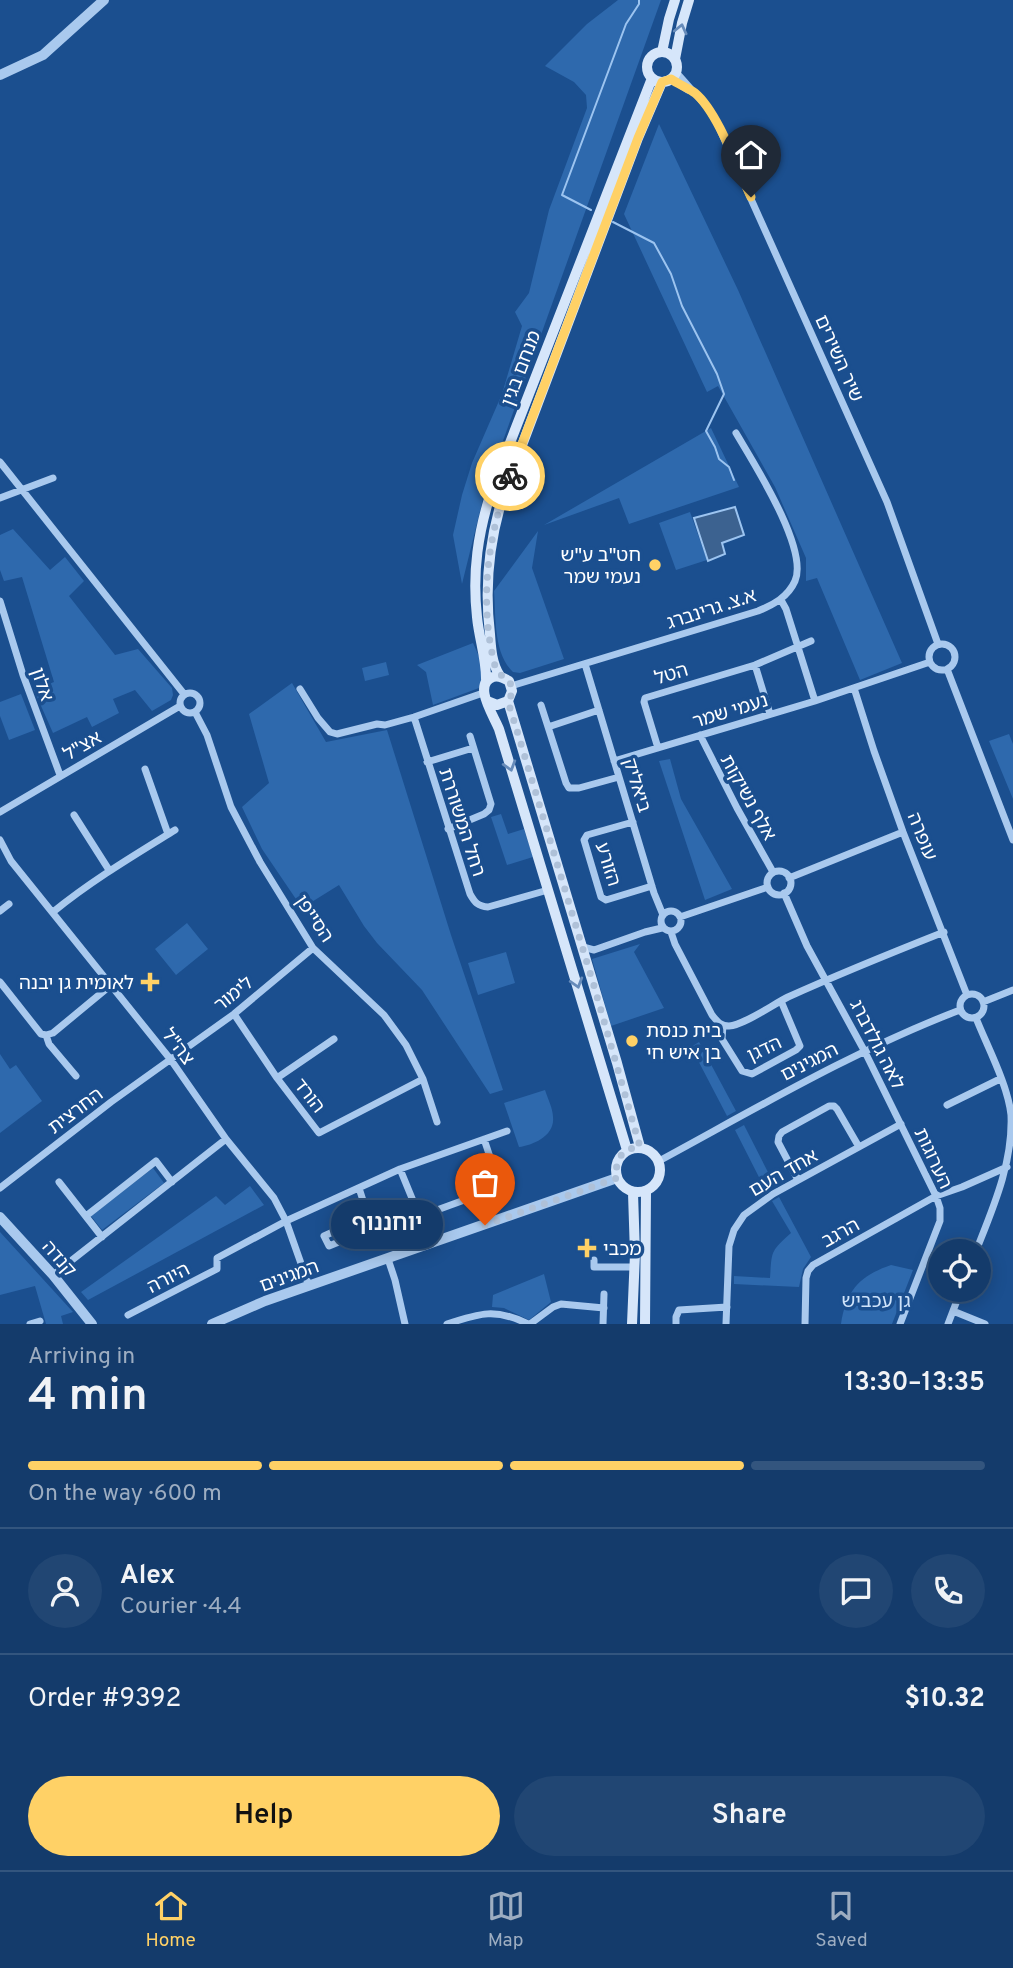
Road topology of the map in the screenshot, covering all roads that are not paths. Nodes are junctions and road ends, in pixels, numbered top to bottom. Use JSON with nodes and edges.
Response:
{"nodes":[{"id":1,"x":104,"y":0,"type":"edge"},
{"id":2,"x":675,"y":0,"type":"edge"},
{"id":3,"x":689,"y":0,"type":"edge"},
{"id":4,"x":662,"y":52,"type":"junction"},
{"id":5,"x":675,"y":59,"type":"junction"},
{"id":6,"x":0,"y":75,"type":"edge"},
{"id":7,"x":665,"y":78,"type":"junction"},
{"id":8,"x":736,"y":433,"type":"dead end"},
{"id":9,"x":0,"y":462,"type":"edge"},
{"id":10,"x":53,"y":478,"type":"dead end"},
{"id":11,"x":23,"y":490,"type":"junction"},
{"id":12,"x":0,"y":498,"type":"edge"},
{"id":13,"x":781,"y":600,"type":"junction"},
{"id":14,"x":0,"y":601,"type":"edge"},
{"id":15,"x":811,"y":641,"type":"dead end"},
{"id":16,"x":938,"y":644,"type":"junction"},
{"id":17,"x":798,"y":648,"type":"junction"},
{"id":18,"x":930,"y":662,"type":"junction"},
{"id":19,"x":585,"y":664,"type":"junction"},
{"id":20,"x":755,"y":665,"type":"junction"},
{"id":21,"x":947,"y":669,"type":"junction"},
{"id":22,"x":500,"y":676,"type":"junction"},
{"id":23,"x":511,"y":686,"type":"junction"},
{"id":24,"x":854,"y":688,"type":"junction"},
{"id":25,"x":300,"y":689,"type":"dead end"},
{"id":26,"x":486,"y":692,"type":"junction"},
{"id":27,"x":184,"y":694,"type":"junction"},
{"id":28,"x":508,"y":701,"type":"junction"},
{"id":29,"x":815,"y":701,"type":"junction"},
{"id":30,"x":541,"y":705,"type":"dead end"},
{"id":31,"x":180,"y":706,"type":"junction"},
{"id":32,"x":599,"y":710,"type":"junction"},
{"id":33,"x":195,"y":712,"type":"junction"},
{"id":34,"x":770,"y":715,"type":"junction"},
{"id":35,"x":414,"y":717,"type":"junction"},
{"id":36,"x":548,"y":727,"type":"junction"},
{"id":37,"x":700,"y":735,"type":"junction"},
{"id":38,"x":470,"y":736,"type":"dead end"},
{"id":39,"x":473,"y":748,"type":"junction"},
{"id":40,"x":658,"y":748,"type":"junction"},
{"id":41,"x":614,"y":761,"type":"junction"},
{"id":42,"x":428,"y":762,"type":"junction"},
{"id":43,"x":145,"y":769,"type":"dead end"},
{"id":44,"x":60,"y":775,"type":"junction"},
{"id":45,"x":620,"y":777,"type":"junction"},
{"id":46,"x":0,"y":812,"type":"edge"},
{"id":47,"x":74,"y":815,"type":"dead end"},
{"id":48,"x":633,"y":822,"type":"junction"},
{"id":49,"x":448,"y":829,"type":"junction"},
{"id":50,"x":904,"y":832,"type":"junction"},
{"id":51,"x":0,"y":840,"type":"edge"},
{"id":52,"x":1013,"y":840,"type":"edge"},
{"id":53,"x":109,"y":870,"type":"junction"},
{"id":54,"x":774,"y":872,"type":"junction"},
{"id":55,"x":789,"y":878,"type":"junction"},
{"id":56,"x":652,"y":886,"type":"junction"},
{"id":57,"x":768,"y":887,"type":"junction"},
{"id":58,"x":548,"y":890,"type":"junction"},
{"id":59,"x":784,"y":893,"type":"junction"},
{"id":60,"x":9,"y":904,"type":"dead end"},
{"id":61,"x":0,"y":911,"type":"edge"},
{"id":62,"x":53,"y":912,"type":"junction"},
{"id":63,"x":680,"y":917,"type":"junction"},
{"id":64,"x":662,"y":921,"type":"junction"},
{"id":65,"x":671,"y":932,"type":"junction"},
{"id":66,"x":944,"y":932,"type":"junction"},
{"id":67,"x":313,"y":948,"type":"junction"},
{"id":68,"x":588,"y":949,"type":"junction"},
{"id":69,"x":826,"y":980,"type":"junction"},
{"id":70,"x":0,"y":982,"type":"edge"},
{"id":71,"x":111,"y":985,"type":"junction"},
{"id":72,"x":1013,"y":990,"type":"edge"},
{"id":73,"x":967,"y":995,"type":"junction"},
{"id":74,"x":781,"y":1001,"type":"junction"},
{"id":75,"x":983,"y":1002,"type":"junction"},
{"id":76,"x":960,"y":1010,"type":"junction"},
{"id":77,"x":234,"y":1014,"type":"junction"},
{"id":78,"x":976,"y":1018,"type":"junction"},
{"id":79,"x":723,"y":1026,"type":"junction"},
{"id":80,"x":46,"y":1035,"type":"junction"},
{"id":81,"x":334,"y":1039,"type":"dead end"},
{"id":82,"x":866,"y":1052,"type":"junction"},
{"id":83,"x":171,"y":1060,"type":"junction"},
{"id":84,"x":76,"y":1076,"type":"dead end"},
{"id":85,"x":277,"y":1078,"type":"junction"},
{"id":86,"x":423,"y":1079,"type":"junction"},
{"id":87,"x":1000,"y":1079,"type":"junction"},
{"id":88,"x":947,"y":1105,"type":"dead end"},
{"id":89,"x":437,"y":1122,"type":"dead end"},
{"id":90,"x":901,"y":1124,"type":"junction"},
{"id":91,"x":507,"y":1131,"type":"dead end"},
{"id":92,"x":226,"y":1139,"type":"junction"},
{"id":93,"x":485,"y":1139,"type":"junction"},
{"id":94,"x":640,"y":1147,"type":"junction"},
{"id":95,"x":859,"y":1147,"type":"junction"},
{"id":96,"x":626,"y":1150,"type":"junction"},
{"id":97,"x":659,"y":1161,"type":"junction"},
{"id":98,"x":1007,"y":1167,"type":"junction"},
{"id":99,"x":400,"y":1169,"type":"junction"},
{"id":100,"x":617,"y":1178,"type":"junction"},
{"id":101,"x":798,"y":1180,"type":"junction"},
{"id":102,"x":59,"y":1182,"type":"dead end"},
{"id":103,"x":172,"y":1182,"type":"junction"},
{"id":104,"x":0,"y":1188,"type":"edge"},
{"id":105,"x":359,"y":1188,"type":"junction"},
{"id":106,"x":646,"y":1192,"type":"junction"},
{"id":107,"x":633,"y":1193,"type":"junction"},
{"id":108,"x":936,"y":1196,"type":"junction"},
{"id":109,"x":86,"y":1216,"type":"junction"},
{"id":110,"x":368,"y":1216,"type":"junction"},
{"id":111,"x":0,"y":1217,"type":"edge"},
{"id":112,"x":286,"y":1221,"type":"junction"},
{"id":113,"x":102,"y":1237,"type":"junction"},
{"id":114,"x":980,"y":1239,"type":"edge"},
{"id":115,"x":388,"y":1259,"type":"junction"},
{"id":116,"x":594,"y":1260,"type":"dead end"},
{"id":117,"x":635,"y":1267,"type":"junction"},
{"id":118,"x":53,"y":1275,"type":"junction"},
{"id":119,"x":309,"y":1286,"type":"junction"},
{"id":120,"x":604,"y":1294,"type":"dead end"},
{"id":121,"x":956,"y":1302,"type":"edge"},
{"id":122,"x":727,"y":1307,"type":"junction"},
{"id":123,"x":604,"y":1308,"type":"junction"},
{"id":124,"x":953,"y":1311,"type":"junction"},
{"id":125,"x":128,"y":1315,"type":"dead end"},
{"id":126,"x":40,"y":1321,"type":"dead end"},
{"id":127,"x":467,"y":1321,"type":"edge"},
{"id":128,"x":30,"y":1324,"type":"edge"},
{"id":129,"x":92,"y":1324,"type":"edge"},
{"id":130,"x":212,"y":1324,"type":"edge"},
{"id":131,"x":405,"y":1324,"type":"edge"},
{"id":132,"x":447,"y":1324,"type":"edge"},
{"id":133,"x":529,"y":1324,"type":"edge"},
{"id":134,"x":603,"y":1324,"type":"edge"},
{"id":135,"x":632,"y":1324,"type":"edge"},
{"id":136,"x":645,"y":1324,"type":"edge"},
{"id":137,"x":676,"y":1324,"type":"edge"},
{"id":138,"x":726,"y":1324,"type":"edge"},
{"id":139,"x":805,"y":1324,"type":"edge"},
{"id":140,"x":900,"y":1324,"type":"edge"},
{"id":141,"x":948,"y":1324,"type":"edge"},
{"id":142,"x":985,"y":1324,"type":"edge"}],
"edges":[{"from":1,"to":6,"type":"street"},
{"from":2,"to":4,"type":"main road"},
{"from":5,"to":3,"type":"main road","one_way":true},
{"from":4,"to":5,"type":"main road"},
{"from":4,"to":7,"type":"main road"},
{"from":5,"to":7,"type":"main road"},
{"from":7,"to":16,"type":"street","name":"שיר השירים"},
{"from":7,"to":22,"type":"main road","name":"מנחם בגין"},
{"from":7,"to":26,"type":"main road","name":"מנחם בגין"},
{"from":8,"to":13,"type":"street","name":"א.צ. גרינברג"},
{"from":9,"to":11,"type":"street"},
{"from":10,"to":11,"type":"street"},
{"from":11,"to":12,"type":"street"},
{"from":11,"to":27,"type":"street"},
{"from":13,"to":17,"type":"street"},
{"from":13,"to":19,"type":"street","name":"א.צ. גרינברג"},
{"from":14,"to":44,"type":"street","name":"אלון"},
{"from":15,"to":17,"type":"street","name":"הטל"},
{"from":16,"to":18,"type":"street"},
{"from":16,"to":21,"type":"street"},
{"from":17,"to":20,"type":"street","name":"הטל"},
{"from":17,"to":29,"type":"street"},
{"from":18,"to":21,"type":"street"},
{"from":18,"to":24,"type":"street","name":"נעמי שמר"},
{"from":19,"to":23,"type":"street","name":"א.צ. גרינברג"},
{"from":19,"to":32,"type":"street","name":"ביאליק"},
{"from":20,"to":34,"type":"street"},
{"from":20,"to":40,"type":"street","name":"הטל"},
{"from":21,"to":52,"type":"street"},
{"from":22,"to":23,"type":"main road"},
{"from":22,"to":26,"type":"main road"},
{"from":23,"to":28,"type":"main road"},
{"from":24,"to":29,"type":"street","name":"נעמי שמר"},
{"from":24,"to":50,"type":"street","name":"עופרה"},
{"from":25,"to":35,"type":"street"},
{"from":26,"to":28,"type":"main road"},
{"from":26,"to":35,"type":"street"},
{"from":26,"to":58,"type":"main road","name":"מנחם בגין","one_way":true},
{"from":27,"to":31,"type":"street"},
{"from":27,"to":33,"type":"street"},
{"from":28,"to":68,"type":"main road"},
{"from":29,"to":34,"type":"street","name":"נעמי שמר"},
{"from":30,"to":36,"type":"street"},
{"from":31,"to":33,"type":"street"},
{"from":31,"to":44,"type":"street","name":"אצ\"ל"},
{"from":32,"to":36,"type":"street"},
{"from":32,"to":41,"type":"street","name":"ביאליק"},
{"from":33,"to":67,"type":"street","name":"הסייפן"},
{"from":34,"to":37,"type":"street","name":"נעמי שמר"},
{"from":35,"to":42,"type":"street","name":"רחל המשוררת"},
{"from":36,"to":45,"type":"street"},
{"from":37,"to":40,"type":"street","name":"נעמי שמר"},
{"from":37,"to":54,"type":"street","name":"אלף נשיקות"},
{"from":38,"to":39,"type":"street"},
{"from":39,"to":42,"type":"street"},
{"from":39,"to":49,"type":"street"},
{"from":40,"to":41,"type":"street","name":"נעמי שמר"},
{"from":41,"to":45,"type":"street","name":"ביאליק"},
{"from":42,"to":49,"type":"street","name":"רחל המשוררת"},
{"from":43,"to":53,"type":"street"},
{"from":44,"to":46,"type":"street","name":"אצ\"ל"},
{"from":45,"to":48,"type":"street","name":"ביאליק"},
{"from":47,"to":53,"type":"street"},
{"from":48,"to":56,"type":"street","name":"ביאליק"},
{"from":48,"to":56,"type":"street","name":"הזורע"},
{"from":49,"to":58,"type":"street","name":"רחל המשוררת"},
{"from":50,"to":55,"type":"street"},
{"from":50,"to":66,"type":"street","name":"עופרה"},
{"from":51,"to":62,"type":"street","name":"צה\"ל"},
{"from":53,"to":62,"type":"street"},
{"from":54,"to":55,"type":"street"},
{"from":54,"to":57,"type":"street"},
{"from":55,"to":59,"type":"street"},
{"from":56,"to":64,"type":"street","name":"ביאליק"},
{"from":57,"to":59,"type":"street"},
{"from":57,"to":63,"type":"street"},
{"from":58,"to":96,"type":"main road","name":"מנחם בגין","one_way":true},
{"from":59,"to":69,"type":"street"},
{"from":60,"to":61,"type":"street"},
{"from":62,"to":71,"type":"street","name":"צה\"ל"},
{"from":63,"to":64,"type":"street"},
{"from":63,"to":65,"type":"street"},
{"from":64,"to":65,"type":"street"},
{"from":64,"to":68,"type":"street"},
{"from":65,"to":79,"type":"street"},
{"from":66,"to":69,"type":"street"},
{"from":66,"to":73,"type":"street","name":"עופרה"},
{"from":67,"to":77,"type":"street","name":"לימור"},
{"from":67,"to":86,"type":"street","name":"הסייפן"},
{"from":68,"to":94,"type":"main road"},
{"from":69,"to":74,"type":"street"},
{"from":69,"to":82,"type":"street","name":"לאה גולדברג"},
{"from":70,"to":80,"type":"street"},
{"from":71,"to":80,"type":"street"},
{"from":71,"to":83,"type":"street","name":"צה\"ל"},
{"from":72,"to":75,"type":"street"},
{"from":73,"to":75,"type":"street"},
{"from":73,"to":76,"type":"street"},
{"from":74,"to":79,"type":"street"},
{"from":74,"to":79,"type":"street","name":"הדגן"},
{"from":75,"to":78,"type":"street"},
{"from":76,"to":78,"type":"street"},
{"from":76,"to":82,"type":"street","name":"המגינים"},
{"from":77,"to":83,"type":"street","name":"לימור"},
{"from":77,"to":85,"type":"street","name":"הורד"},
{"from":78,"to":87,"type":"street"},
{"from":80,"to":84,"type":"street"},
{"from":81,"to":85,"type":"street"},
{"from":82,"to":90,"type":"street","name":"לאה גולדברג"},
{"from":82,"to":97,"type":"street","name":"המגינים"},
{"from":83,"to":92,"type":"street","name":"צה\"ל"},
{"from":83,"to":104,"type":"street","name":"החרצית"},
{"from":85,"to":86,"type":"street","name":"הורד"},
{"from":86,"to":89,"type":"street","name":"הסייפן"},
{"from":87,"to":88,"type":"street"},
{"from":87,"to":98,"type":"street"},
{"from":90,"to":95,"type":"street","name":"אחד העם"},
{"from":90,"to":108,"type":"street","name":"הערוגות"},
{"from":91,"to":93,"type":"street"},
{"from":92,"to":103,"type":"street"},
{"from":92,"to":112,"type":"street","name":"צה\"ל"},
{"from":93,"to":99,"type":"street"},
{"from":93,"to":99,"type":"street"},
{"from":94,"to":96,"type":"main road"},
{"from":94,"to":97,"type":"main road"},
{"from":95,"to":101,"type":"street","name":"אחד העם"},
{"from":95,"to":101,"type":"street"},
{"from":96,"to":100,"type":"main road"},
{"from":97,"to":106,"type":"main road"},
{"from":98,"to":108,"type":"street","name":"הרגב"},
{"from":98,"to":114,"type":"street"},
{"from":99,"to":105,"type":"street"},
{"from":100,"to":107,"type":"main road"},
{"from":100,"to":115,"type":"street","name":"המגינים"},
{"from":101,"to":122,"type":"street","name":"אחד העם"},
{"from":102,"to":109,"type":"street"},
{"from":103,"to":109,"type":"street"},
{"from":103,"to":113,"type":"street"},
{"from":105,"to":110,"type":"street"},
{"from":105,"to":112,"type":"street"},
{"from":106,"to":107,"type":"main road"},
{"from":106,"to":136,"type":"main road"},
{"from":107,"to":117,"type":"main road"},
{"from":108,"to":139,"type":"street","name":"הרגב"},
{"from":108,"to":140,"type":"street","name":"הערוגות"},
{"from":109,"to":113,"type":"street"},
{"from":110,"to":110,"type":"street"},
{"from":111,"to":118,"type":"street","name":"קנדה"},
{"from":112,"to":119,"type":"street","name":"צה\"ל"},
{"from":112,"to":125,"type":"street","name":"היורה"},
{"from":113,"to":118,"type":"street"},
{"from":115,"to":119,"type":"street","name":"המגינים"},
{"from":115,"to":131,"type":"street"},
{"from":116,"to":117,"type":"street"},
{"from":117,"to":135,"type":"main road"},
{"from":118,"to":129,"type":"street","name":"קנדה"},
{"from":119,"to":130,"type":"street","name":"המגינים"},
{"from":120,"to":123,"type":"street"},
{"from":121,"to":124,"type":"street"},
{"from":122,"to":137,"type":"street"},
{"from":122,"to":138,"type":"street","name":"אחד העם"},
{"from":123,"to":133,"type":"street"},
{"from":123,"to":134,"type":"street"},
{"from":124,"to":141,"type":"street"},
{"from":124,"to":142,"type":"street"},
{"from":126,"to":128,"type":"street"},
{"from":127,"to":132,"type":"street"},
{"from":127,"to":133,"type":"street"}]}
